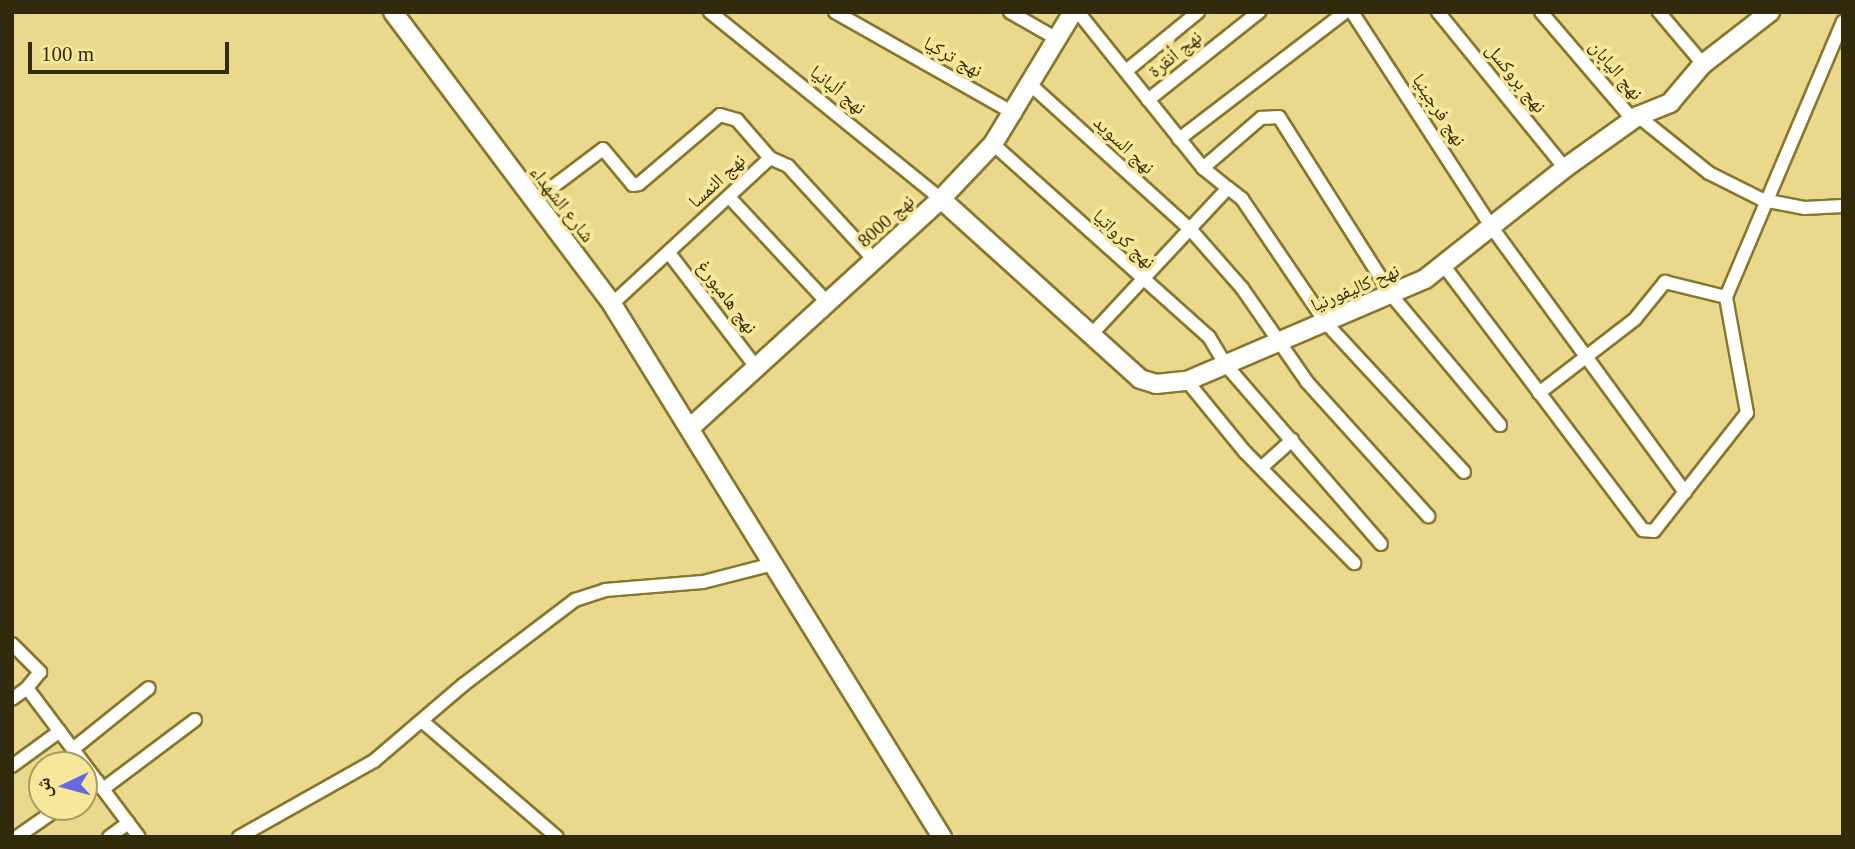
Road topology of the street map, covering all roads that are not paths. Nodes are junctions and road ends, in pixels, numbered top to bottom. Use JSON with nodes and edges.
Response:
{"nodes":[{"id":1,"x":393,"y":12,"type":"edge"},
{"id":2,"x":710,"y":12,"type":"edge"},
{"id":3,"x":835,"y":12,"type":"edge"},
{"id":4,"x":1010,"y":12,"type":"edge"},
{"id":5,"x":1075,"y":12,"type":"edge"},
{"id":6,"x":1198,"y":12,"type":"edge"},
{"id":7,"x":1259,"y":12,"type":"edge"},
{"id":8,"x":1345,"y":12,"type":"edge"},
{"id":9,"x":1352,"y":12,"type":"edge"},
{"id":10,"x":1437,"y":12,"type":"edge"},
{"id":11,"x":1541,"y":12,"type":"edge"},
{"id":12,"x":1659,"y":12,"type":"edge"},
{"id":13,"x":1770,"y":12,"type":"edge"},
{"id":14,"x":1843,"y":22,"type":"edge"},
{"id":15,"x":1057,"y":39,"type":"junction"},
{"id":16,"x":1703,"y":64,"type":"junction"},
{"id":17,"x":1126,"y":71,"type":"junction"},
{"id":18,"x":1032,"y":86,"type":"junction"},
{"id":19,"x":1148,"y":100,"type":"junction"},
{"id":20,"x":1015,"y":114,"type":"junction"},
{"id":21,"x":1636,"y":119,"type":"junction"},
{"id":22,"x":1179,"y":139,"type":"junction"},
{"id":23,"x":993,"y":144,"type":"junction"},
{"id":24,"x":770,"y":158,"type":"junction"},
{"id":25,"x":1203,"y":168,"type":"junction"},
{"id":26,"x":1565,"y":169,"type":"junction"},
{"id":27,"x":1228,"y":188,"type":"junction"},
{"id":28,"x":729,"y":197,"type":"junction"},
{"id":29,"x":941,"y":199,"type":"junction"},
{"id":30,"x":1763,"y":200,"type":"junction"},
{"id":31,"x":534,"y":201,"type":"junction"},
{"id":32,"x":1843,"y":206,"type":"edge"},
{"id":33,"x":1493,"y":229,"type":"junction"},
{"id":34,"x":1191,"y":230,"type":"junction"},
{"id":35,"x":669,"y":253,"type":"junction"},
{"id":36,"x":874,"y":260,"type":"junction"},
{"id":37,"x":1444,"y":267,"type":"junction"},
{"id":38,"x":1142,"y":282,"type":"junction"},
{"id":39,"x":1393,"y":297,"type":"junction"},
{"id":40,"x":1726,"y":297,"type":"junction"},
{"id":41,"x":827,"y":302,"type":"junction"},
{"id":42,"x":612,"y":304,"type":"junction"},
{"id":43,"x":1326,"y":323,"type":"junction"},
{"id":44,"x":1091,"y":335,"type":"junction"},
{"id":45,"x":1278,"y":344,"type":"junction"},
{"id":46,"x":1586,"y":356,"type":"junction"},
{"id":47,"x":1225,"y":364,"type":"junction"},
{"id":48,"x":755,"y":366,"type":"junction"},
{"id":49,"x":1187,"y":381,"type":"junction"},
{"id":50,"x":1539,"y":393,"type":"junction"},
{"id":51,"x":1500,"y":425,"type":"dead end"},
{"id":52,"x":690,"y":428,"type":"junction"},
{"id":53,"x":1292,"y":440,"type":"junction"},
{"id":54,"x":1261,"y":468,"type":"junction"},
{"id":55,"x":1464,"y":472,"type":"dead end"},
{"id":56,"x":1685,"y":492,"type":"junction"},
{"id":57,"x":1428,"y":516,"type":"dead end"},
{"id":58,"x":1381,"y":544,"type":"dead end"},
{"id":59,"x":1354,"y":563,"type":"dead end"},
{"id":60,"x":773,"y":564,"type":"junction"},
{"id":61,"x":12,"y":645,"type":"edge"},
{"id":62,"x":27,"y":688,"type":"junction"},
{"id":63,"x":149,"y":688,"type":"dead end"},
{"id":64,"x":12,"y":699,"type":"edge"},
{"id":65,"x":195,"y":720,"type":"dead end"},
{"id":66,"x":422,"y":721,"type":"junction"},
{"id":67,"x":60,"y":731,"type":"junction"},
{"id":68,"x":73,"y":749,"type":"junction"},
{"id":69,"x":12,"y":766,"type":"edge"},
{"id":70,"x":100,"y":785,"type":"junction"},
{"id":71,"x":40,"y":821,"type":"edge"},
{"id":72,"x":128,"y":822,"type":"junction"},
{"id":73,"x":242,"y":836,"type":"edge"},
{"id":74,"x":17,"y":837,"type":"edge"},
{"id":75,"x":109,"y":837,"type":"edge"},
{"id":76,"x":139,"y":837,"type":"edge"},
{"id":77,"x":557,"y":837,"type":"edge"},
{"id":78,"x":942,"y":837,"type":"edge"}],
"edges":[{"from":1,"to":31,"type":"street","name":"شارع الشهداء"},
{"from":2,"to":29,"type":"street","name":"نهج ألبانيا"},
{"from":3,"to":20,"type":"street","name":"نهج تركيا"},
{"from":4,"to":15,"type":"street"},
{"from":5,"to":15,"type":"street","name":"نهج 8000"},
{"from":5,"to":17,"type":"street"},
{"from":6,"to":17,"type":"street"},
{"from":7,"to":19,"type":"street","name":"نهج أنقرة"},
{"from":8,"to":22,"type":"street"},
{"from":9,"to":33,"type":"street","name":"نهج فرجينيا"},
{"from":10,"to":26,"type":"street","name":"نهج بروكسل"},
{"from":11,"to":21,"type":"street","name":"نهج اليابان"},
{"from":12,"to":16,"type":"street"},
{"from":13,"to":16,"type":"street","name":"نهح كاليفورنيا"},
{"from":14,"to":30,"type":"street"},
{"from":15,"to":18,"type":"street","name":"نهج 8000"},
{"from":16,"to":21,"type":"street","name":"نهح كاليفورنيا"},
{"from":17,"to":19,"type":"street"},
{"from":18,"to":20,"type":"street","name":"نهج 8000"},
{"from":18,"to":34,"type":"street","name":"نهج السويد"},
{"from":19,"to":22,"type":"street"},
{"from":20,"to":23,"type":"street","name":"نهج 8000"},
{"from":21,"to":26,"type":"street","name":"نهح كاليفورنيا"},
{"from":21,"to":30,"type":"street","name":"نهج اليابان"},
{"from":22,"to":25,"type":"street"},
{"from":23,"to":29,"type":"street","name":"نهج 8000"},
{"from":23,"to":38,"type":"street","name":"نهج كرواتيا"},
{"from":24,"to":28,"type":"street","name":"نهج النمسا"},
{"from":24,"to":31,"type":"street"},
{"from":24,"to":36,"type":"street","name":"نهج النمسا"},
{"from":25,"to":27,"type":"street"},
{"from":25,"to":39,"type":"street"},
{"from":26,"to":33,"type":"street","name":"نهح كاليفورنيا"},
{"from":27,"to":34,"type":"street"},
{"from":27,"to":43,"type":"street"},
{"from":28,"to":35,"type":"street","name":"نهج النمسا"},
{"from":28,"to":41,"type":"street"},
{"from":29,"to":36,"type":"street","name":"نهج 8000"},
{"from":29,"to":44,"type":"street","name":"نهح كاليفورنيا"},
{"from":30,"to":32,"type":"street","name":"نهج اليابان"},
{"from":30,"to":40,"type":"street"},
{"from":31,"to":42,"type":"street","name":"شارع الشهداء"},
{"from":33,"to":37,"type":"street","name":"نهح كاليفورنيا"},
{"from":33,"to":46,"type":"street","name":"نهج فرجينيا"},
{"from":34,"to":38,"type":"street"},
{"from":34,"to":45,"type":"street","name":"نهج السويد"},
{"from":35,"to":42,"type":"street","name":"نهج النمسا"},
{"from":35,"to":48,"type":"street","name":"نهج هامبورغ"},
{"from":36,"to":41,"type":"street","name":"نهج 8000"},
{"from":37,"to":39,"type":"street","name":"نهح كاليفورنيا"},
{"from":37,"to":50,"type":"street"},
{"from":38,"to":44,"type":"street"},
{"from":38,"to":47,"type":"street","name":"نهج كرواتيا"},
{"from":39,"to":43,"type":"street","name":"نهح كاليفورنيا"},
{"from":39,"to":51,"type":"street"},
{"from":40,"to":46,"type":"street"},
{"from":40,"to":56,"type":"street"},
{"from":41,"to":48,"type":"street","name":"نهج 8000"},
{"from":42,"to":52,"type":"street","name":"شارع الشهداء"},
{"from":43,"to":45,"type":"street","name":"نهح كاليفورنيا"},
{"from":43,"to":55,"type":"street"},
{"from":44,"to":49,"type":"street","name":"نهح كاليفورنيا"},
{"from":45,"to":47,"type":"street","name":"نهح كاليفورنيا"},
{"from":45,"to":57,"type":"street","name":"نهج السويد"},
{"from":46,"to":50,"type":"street"},
{"from":46,"to":56,"type":"street","name":"نهج فرجينيا"},
{"from":47,"to":49,"type":"street","name":"نهح كاليفورنيا"},
{"from":47,"to":53,"type":"street","name":"نهج كرواتيا"},
{"from":48,"to":52,"type":"street","name":"نهج 8000"},
{"from":49,"to":54,"type":"street"},
{"from":50,"to":56,"type":"street"},
{"from":52,"to":60,"type":"street","name":"شارع الشهداء"},
{"from":53,"to":54,"type":"street"},
{"from":53,"to":58,"type":"street","name":"نهج كرواتيا"},
{"from":54,"to":59,"type":"street"},
{"from":60,"to":66,"type":"street"},
{"from":60,"to":78,"type":"street","name":"شارع الشهداء"},
{"from":61,"to":62,"type":"street"},
{"from":62,"to":64,"type":"street"},
{"from":62,"to":67,"type":"street"},
{"from":63,"to":68,"type":"street"},
{"from":65,"to":70,"type":"street"},
{"from":66,"to":73,"type":"street"},
{"from":66,"to":77,"type":"street"},
{"from":67,"to":68,"type":"street"},
{"from":67,"to":69,"type":"street"},
{"from":68,"to":70,"type":"street"},
{"from":70,"to":72,"type":"street"},
{"from":71,"to":74,"type":"street"},
{"from":72,"to":75,"type":"street"},
{"from":72,"to":76,"type":"street"}]}
